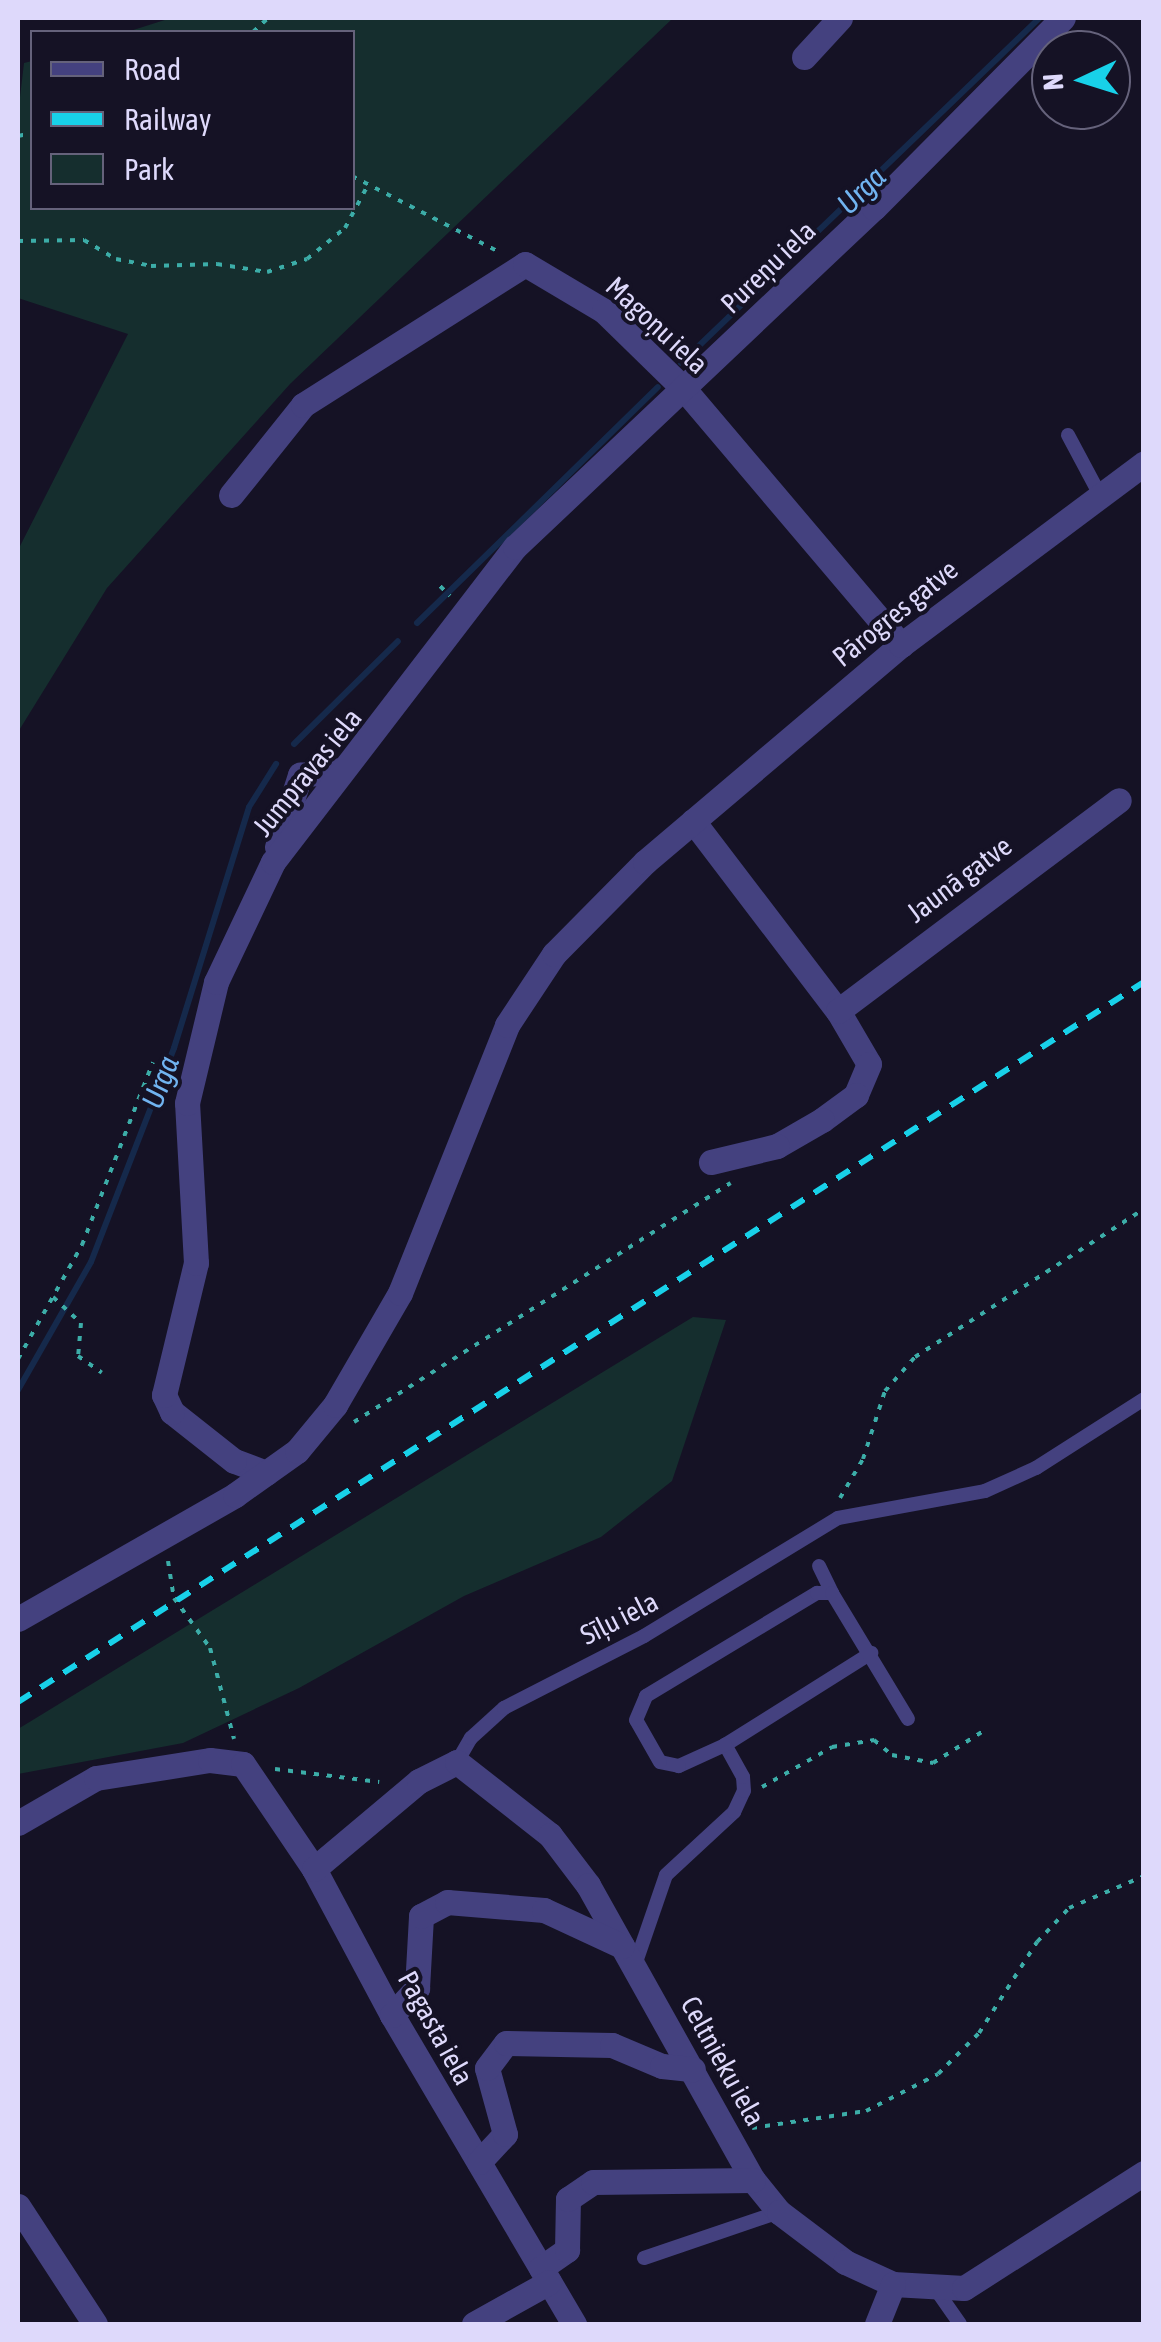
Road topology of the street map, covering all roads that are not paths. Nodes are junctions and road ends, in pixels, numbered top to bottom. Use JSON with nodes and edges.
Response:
{"nodes":[{"id":1,"x":840,"y":18,"type":"edge"},
{"id":2,"x":1063,"y":18,"type":"edge"},
{"id":3,"x":804,"y":57,"type":"dead end"},
{"id":4,"x":684,"y":389,"type":"junction"},
{"id":5,"x":1068,"y":436,"type":"dead end"},
{"id":6,"x":1144,"y":463,"type":"edge"},
{"id":7,"x":1098,"y":493,"type":"junction"},
{"id":8,"x":231,"y":495,"type":"dead end"},
{"id":9,"x":900,"y":645,"type":"junction"},
{"id":10,"x":1119,"y":800,"type":"dead end"},
{"id":11,"x":694,"y":821,"type":"junction"},
{"id":12,"x":838,"y":1011,"type":"junction"},
{"id":13,"x":710,"y":1162,"type":"dead end"},
{"id":14,"x":1144,"y":1400,"type":"edge"},
{"id":15,"x":266,"y":1472,"type":"junction"},
{"id":16,"x":819,"y":1566,"type":"dead end"},
{"id":17,"x":832,"y":1593,"type":"junction"},
{"id":18,"x":18,"y":1619,"type":"edge"},
{"id":19,"x":870,"y":1654,"type":"junction"},
{"id":20,"x":908,"y":1719,"type":"dead end"},
{"id":21,"x":724,"y":1746,"type":"junction"},
{"id":22,"x":457,"y":1762,"type":"junction"},
{"id":23,"x":18,"y":1823,"type":"edge"},
{"id":24,"x":314,"y":1868,"type":"junction"},
{"id":25,"x":628,"y":1955,"type":"junction"},
{"id":26,"x":392,"y":2015,"type":"junction"},
{"id":27,"x":693,"y":2070,"type":"junction"},
{"id":28,"x":479,"y":2162,"type":"junction"},
{"id":29,"x":1144,"y":2173,"type":"edge"},
{"id":30,"x":754,"y":2180,"type":"junction"},
{"id":31,"x":18,"y":2206,"type":"edge"},
{"id":32,"x":779,"y":2212,"type":"junction"},
{"id":33,"x":644,"y":2258,"type":"dead end"},
{"id":34,"x":545,"y":2275,"type":"junction"},
{"id":35,"x":893,"y":2284,"type":"junction"},
{"id":36,"x":938,"y":2292,"type":"junction"},
{"id":37,"x":96,"y":2324,"type":"edge"},
{"id":38,"x":474,"y":2324,"type":"edge"},
{"id":39,"x":574,"y":2324,"type":"edge"},
{"id":40,"x":877,"y":2324,"type":"edge"},
{"id":41,"x":960,"y":2324,"type":"edge"}],
"edges":[{"from":1,"to":3,"type":"street"},
{"from":2,"to":4,"type":"street","name":"Pureņu iela"},
{"from":4,"to":8,"type":"street","name":"Magoņu iela"},
{"from":4,"to":9,"type":"street","name":"Magoņu iela"},
{"from":4,"to":15,"type":"street","name":"Jumpravas iela"},
{"from":5,"to":7,"type":"lane"},
{"from":6,"to":7,"type":"street","name":"Pārogres gatve"},
{"from":7,"to":9,"type":"street","name":"Pārogres gatve"},
{"from":9,"to":11,"type":"street","name":"Pārogres gatve"},
{"from":10,"to":12,"type":"street","name":"Jaunā gatve"},
{"from":11,"to":12,"type":"street"},
{"from":11,"to":15,"type":"street"},
{"from":12,"to":13,"type":"street"},
{"from":14,"to":22,"type":"lane","name":"Sīļu iela"},
{"from":15,"to":18,"type":"street"},
{"from":16,"to":17,"type":"lane"},
{"from":17,"to":19,"type":"lane"},
{"from":17,"to":21,"type":"lane"},
{"from":19,"to":20,"type":"lane"},
{"from":19,"to":21,"type":"lane"},
{"from":21,"to":25,"type":"lane"},
{"from":22,"to":24,"type":"street"},
{"from":22,"to":25,"type":"street","name":"Celtnieku iela"},
{"from":23,"to":24,"type":"street","name":"Pagasta iela"},
{"from":24,"to":26,"type":"street","name":"Pagasta iela"},
{"from":25,"to":26,"type":"street"},
{"from":25,"to":27,"type":"street","name":"Celtnieku iela"},
{"from":26,"to":28,"type":"street","name":"Pagasta iela"},
{"from":27,"to":28,"type":"street"},
{"from":27,"to":30,"type":"street","name":"Celtnieku iela"},
{"from":28,"to":34,"type":"street","name":"Pagasta iela"},
{"from":29,"to":36,"type":"street","name":"Celtnieku iela"},
{"from":30,"to":32,"type":"street","name":"Celtnieku iela"},
{"from":30,"to":34,"type":"street"},
{"from":31,"to":37,"type":"street"},
{"from":32,"to":33,"type":"lane"},
{"from":32,"to":35,"type":"street","name":"Celtnieku iela"},
{"from":34,"to":38,"type":"street"},
{"from":34,"to":39,"type":"street","name":"Pagasta iela"},
{"from":35,"to":36,"type":"street","name":"Celtnieku iela"},
{"from":35,"to":40,"type":"street"},
{"from":36,"to":41,"type":"lane"}]}
